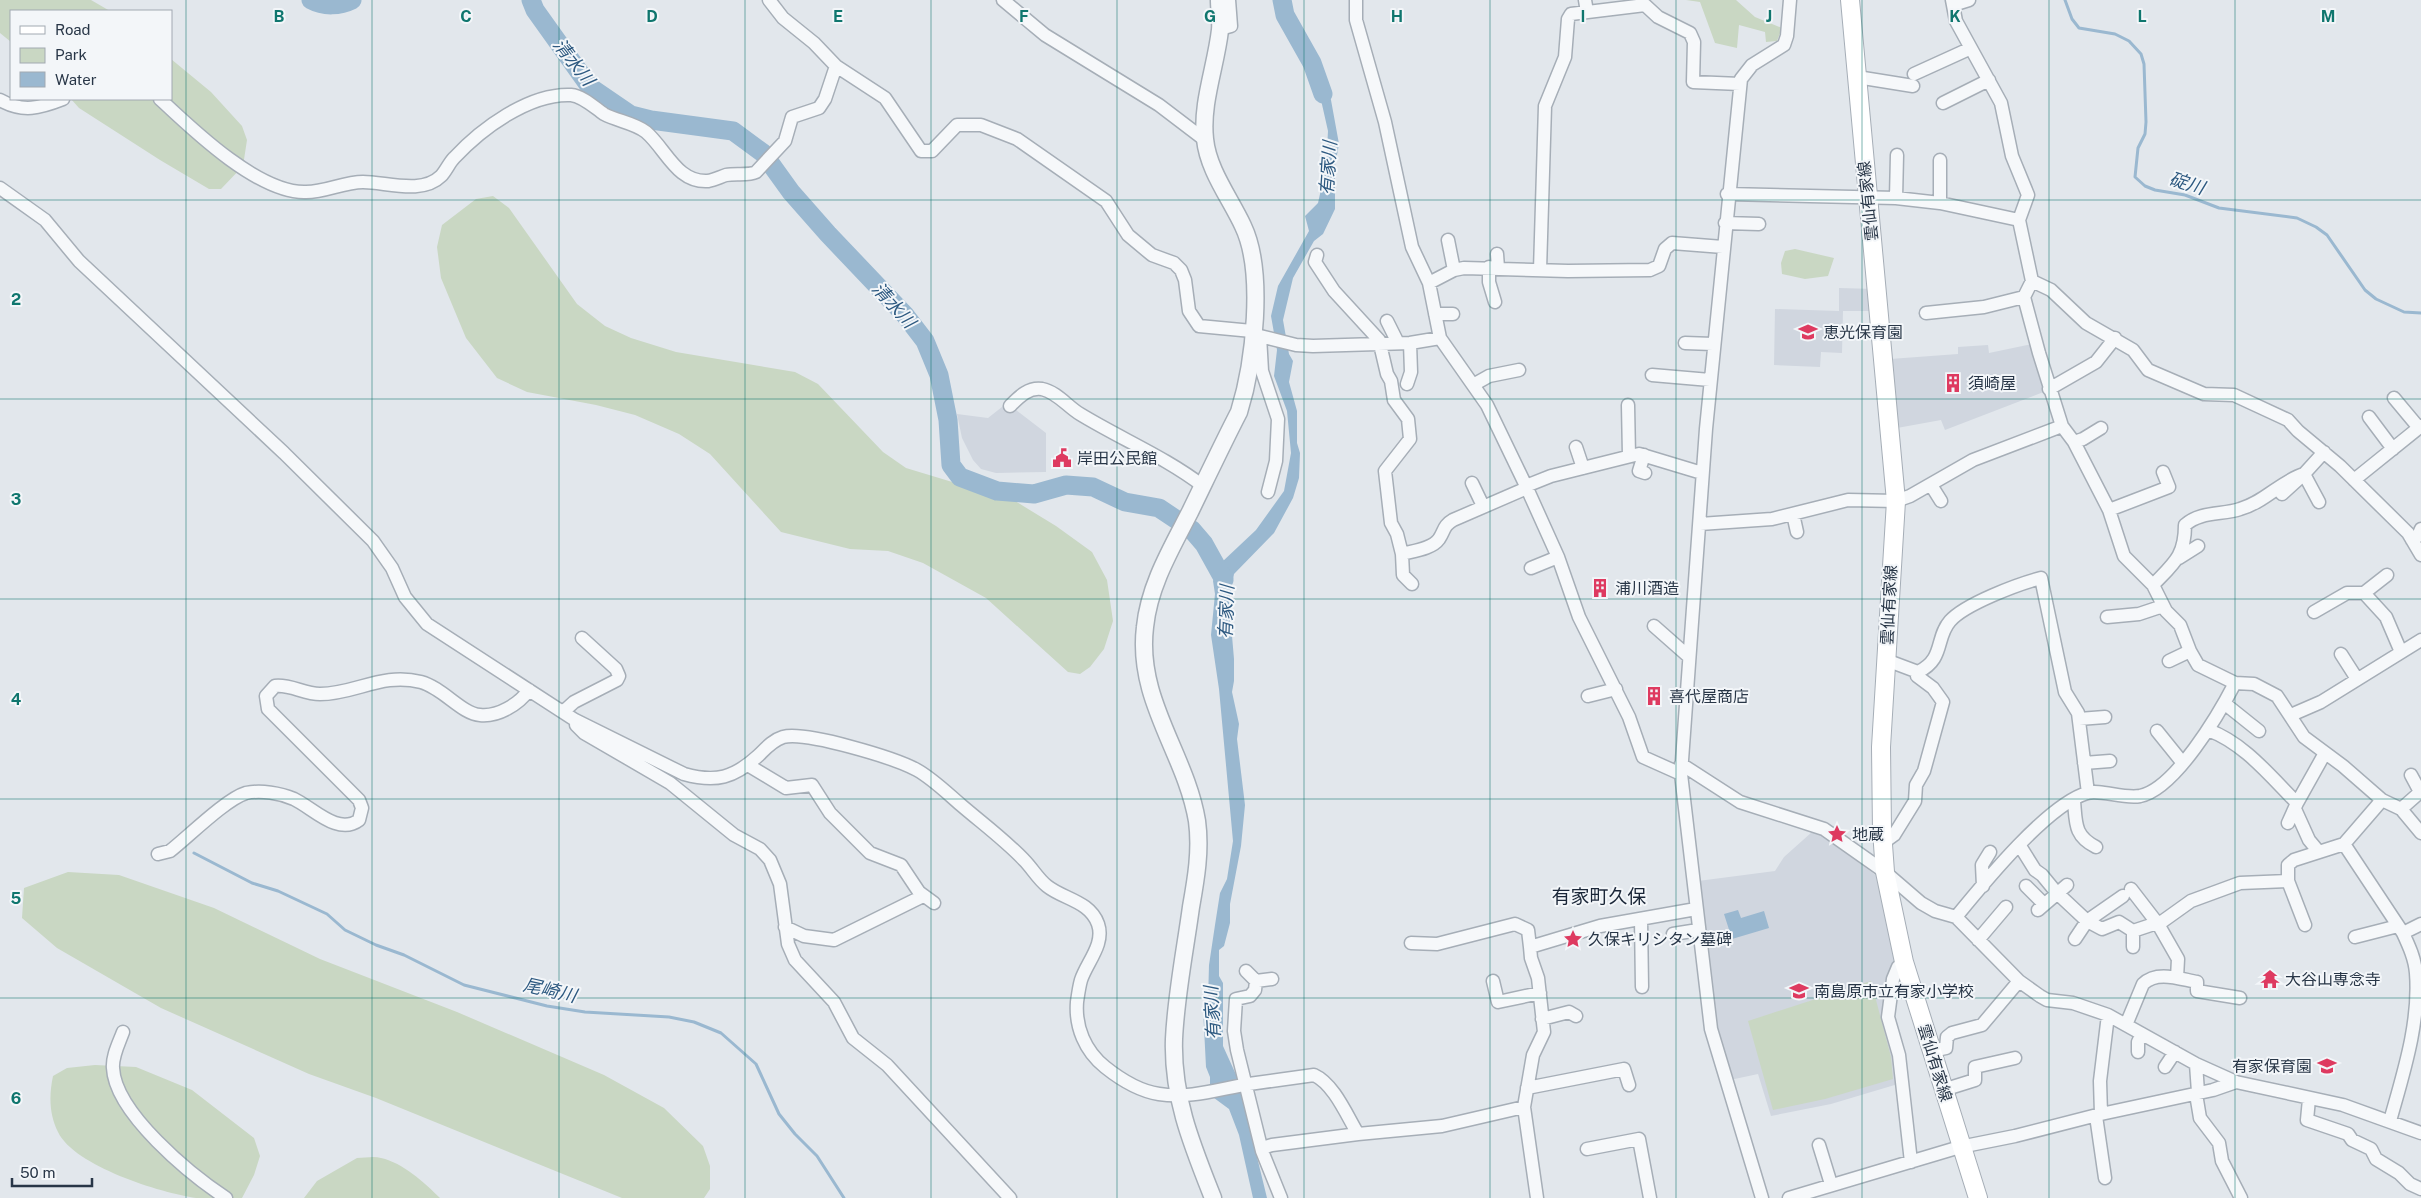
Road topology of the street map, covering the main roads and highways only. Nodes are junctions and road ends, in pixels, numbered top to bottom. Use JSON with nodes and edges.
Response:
{"nodes":[{"id":1,"x":1850,"y":0,"type":"edge"},
{"id":2,"x":1978,"y":1198,"type":"edge"}],
"edges":[{"from":1,"to":2,"type":"main road","name":"雲仙有家線"}]}
